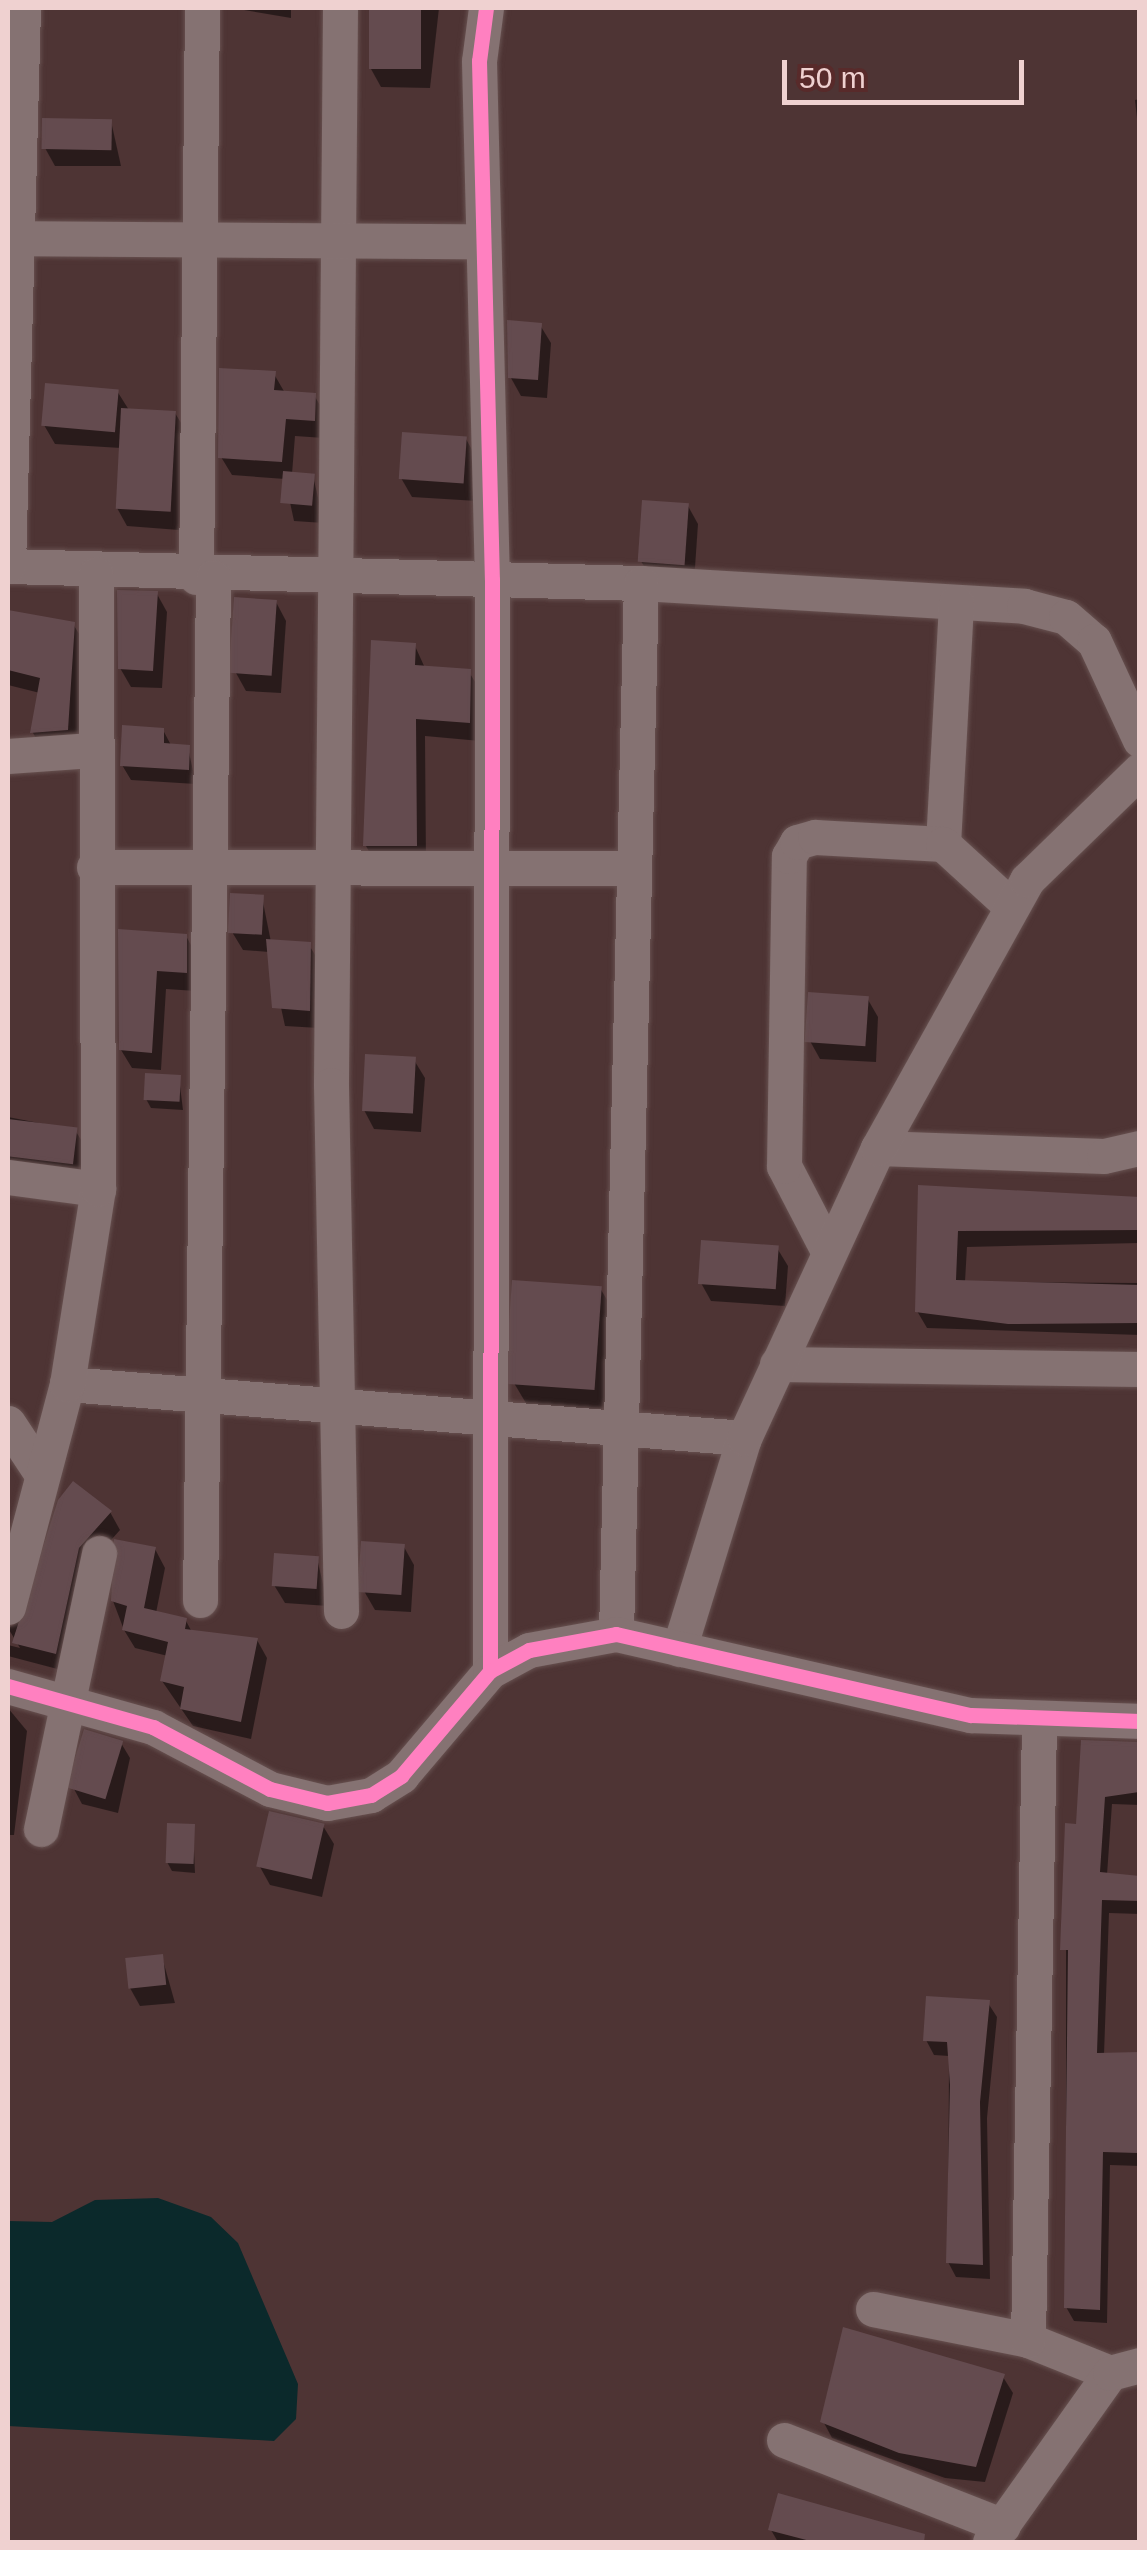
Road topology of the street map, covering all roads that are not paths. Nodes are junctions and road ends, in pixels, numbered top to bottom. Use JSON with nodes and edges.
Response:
{"nodes":[{"id":1,"x":23,"y":8,"type":"edge"},
{"id":2,"x":202,"y":8,"type":"edge"},
{"id":3,"x":340,"y":8,"type":"edge"},
{"id":4,"x":486,"y":8,"type":"edge"},
{"id":5,"x":11,"y":238,"type":"edge"},
{"id":6,"x":199,"y":239,"type":"junction"},
{"id":7,"x":338,"y":240,"type":"junction"},
{"id":8,"x":480,"y":241,"type":"junction"},
{"id":9,"x":8,"y":566,"type":"edge"},
{"id":10,"x":96,"y":574,"type":"junction"},
{"id":11,"x":204,"y":577,"type":"junction"},
{"id":12,"x":336,"y":580,"type":"junction"},
{"id":13,"x":492,"y":580,"type":"junction"},
{"id":14,"x":641,"y":583,"type":"junction"},
{"id":15,"x":956,"y":602,"type":"junction"},
{"id":16,"x":1140,"y":740,"type":"edge"},
{"id":17,"x":92,"y":750,"type":"junction"},
{"id":18,"x":8,"y":756,"type":"edge"},
{"id":19,"x":1140,"y":770,"type":"edge"},
{"id":20,"x":943,"y":844,"type":"junction"},
{"id":21,"x":209,"y":865,"type":"junction"},
{"id":22,"x":333,"y":866,"type":"junction"},
{"id":23,"x":94,"y":867,"type":"junction"},
{"id":24,"x":490,"y":868,"type":"junction"},
{"id":25,"x":634,"y":868,"type":"junction"},
{"id":26,"x":1012,"y":906,"type":"junction"},
{"id":27,"x":878,"y":1148,"type":"junction"},
{"id":28,"x":1140,"y":1148,"type":"edge"},
{"id":29,"x":8,"y":1176,"type":"edge"},
{"id":30,"x":98,"y":1189,"type":"junction"},
{"id":31,"x":827,"y":1248,"type":"junction"},
{"id":32,"x":777,"y":1364,"type":"junction"},
{"id":33,"x":1140,"y":1369,"type":"edge"},
{"id":34,"x":67,"y":1384,"type":"junction"},
{"id":35,"x":205,"y":1396,"type":"junction"},
{"id":36,"x":336,"y":1408,"type":"junction"},
{"id":37,"x":486,"y":1419,"type":"junction"},
{"id":38,"x":8,"y":1423,"type":"edge"},
{"id":39,"x":616,"y":1427,"type":"junction"},
{"id":40,"x":744,"y":1438,"type":"junction"},
{"id":41,"x":39,"y":1470,"type":"junction"},
{"id":42,"x":99,"y":1553,"type":"dead end"},
{"id":43,"x":200,"y":1600,"type":"dead end"},
{"id":44,"x":8,"y":1607,"type":"edge"},
{"id":45,"x":340,"y":1611,"type":"dead end"},
{"id":46,"x":616,"y":1634,"type":"junction"},
{"id":47,"x":679,"y":1649,"type":"junction"},
{"id":48,"x":490,"y":1672,"type":"junction"},
{"id":49,"x":8,"y":1686,"type":"edge"},
{"id":50,"x":73,"y":1700,"type":"junction"},
{"id":51,"x":1140,"y":1720,"type":"edge"},
{"id":52,"x":1039,"y":1722,"type":"junction"},
{"id":53,"x":41,"y":1829,"type":"dead end"},
{"id":54,"x":873,"y":2309,"type":"dead end"},
{"id":55,"x":1028,"y":2340,"type":"junction"},
{"id":56,"x":1132,"y":2369,"type":"edge"},
{"id":57,"x":784,"y":2440,"type":"dead end"},
{"id":58,"x":996,"y":2534,"type":"edge"}],
"edges":[{"from":1,"to":5,"type":"street"},
{"from":2,"to":6,"type":"street"},
{"from":3,"to":7,"type":"street"},
{"from":4,"to":8,"type":"street"},
{"from":5,"to":6,"type":"street"},
{"from":5,"to":9,"type":"street"},
{"from":6,"to":7,"type":"street"},
{"from":6,"to":11,"type":"street"},
{"from":7,"to":8,"type":"street"},
{"from":7,"to":12,"type":"street"},
{"from":8,"to":13,"type":"street"},
{"from":9,"to":10,"type":"street"},
{"from":10,"to":11,"type":"street"},
{"from":10,"to":17,"type":"street"},
{"from":11,"to":12,"type":"street"},
{"from":11,"to":21,"type":"street"},
{"from":12,"to":13,"type":"street"},
{"from":12,"to":22,"type":"street"},
{"from":13,"to":14,"type":"street"},
{"from":13,"to":24,"type":"street"},
{"from":14,"to":15,"type":"street"},
{"from":14,"to":25,"type":"street"},
{"from":15,"to":16,"type":"street"},
{"from":15,"to":20,"type":"street"},
{"from":17,"to":18,"type":"street"},
{"from":17,"to":23,"type":"street"},
{"from":19,"to":26,"type":"street"},
{"from":20,"to":26,"type":"street"},
{"from":20,"to":31,"type":"street"},
{"from":21,"to":22,"type":"street"},
{"from":21,"to":23,"type":"street"},
{"from":21,"to":35,"type":"street"},
{"from":22,"to":24,"type":"street"},
{"from":22,"to":36,"type":"street"},
{"from":23,"to":30,"type":"street"},
{"from":24,"to":25,"type":"street"},
{"from":24,"to":37,"type":"street"},
{"from":25,"to":39,"type":"street"},
{"from":26,"to":27,"type":"street"},
{"from":27,"to":28,"type":"street"},
{"from":27,"to":31,"type":"street"},
{"from":29,"to":30,"type":"street"},
{"from":30,"to":34,"type":"street"},
{"from":31,"to":32,"type":"street"},
{"from":32,"to":33,"type":"street"},
{"from":32,"to":40,"type":"street"},
{"from":34,"to":35,"type":"street"},
{"from":34,"to":41,"type":"street"},
{"from":35,"to":36,"type":"street"},
{"from":35,"to":43,"type":"street"},
{"from":36,"to":37,"type":"street"},
{"from":36,"to":45,"type":"street"},
{"from":37,"to":39,"type":"street"},
{"from":37,"to":48,"type":"street"},
{"from":38,"to":41,"type":"street"},
{"from":39,"to":40,"type":"street"},
{"from":39,"to":46,"type":"street"},
{"from":40,"to":47,"type":"street"},
{"from":41,"to":44,"type":"street"},
{"from":42,"to":50,"type":"street"},
{"from":46,"to":47,"type":"street"},
{"from":46,"to":48,"type":"street"},
{"from":47,"to":52,"type":"street"},
{"from":48,"to":50,"type":"street"},
{"from":49,"to":50,"type":"street"},
{"from":50,"to":53,"type":"street"},
{"from":51,"to":52,"type":"street"},
{"from":52,"to":55,"type":"street"},
{"from":54,"to":55,"type":"street"},
{"from":55,"to":56,"type":"street"},
{"from":56,"to":58,"type":"street"},
{"from":57,"to":58,"type":"street"}]}
